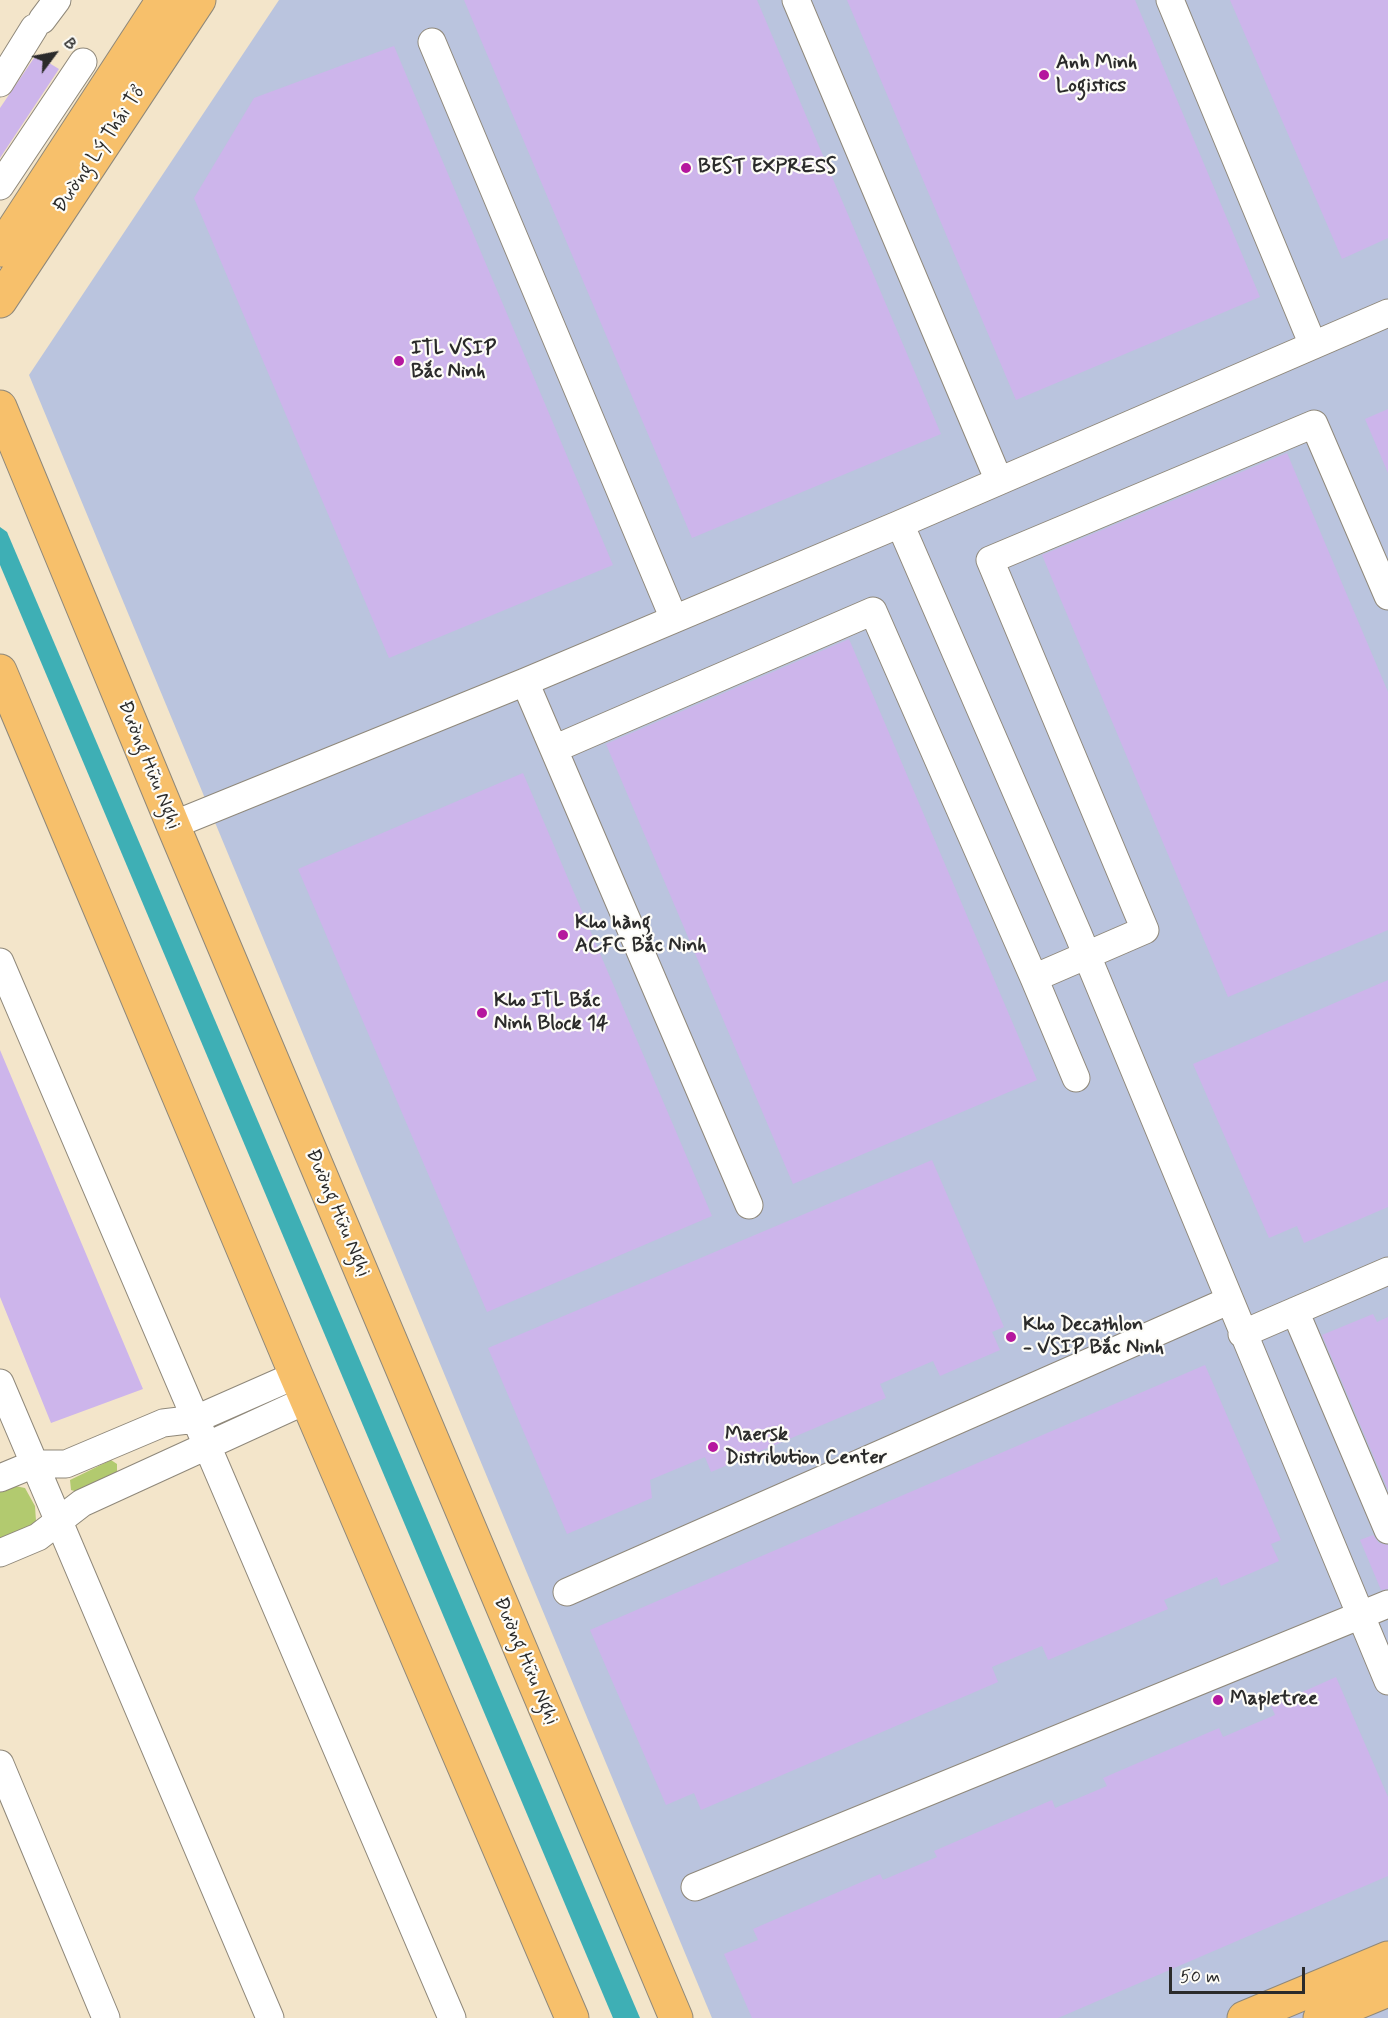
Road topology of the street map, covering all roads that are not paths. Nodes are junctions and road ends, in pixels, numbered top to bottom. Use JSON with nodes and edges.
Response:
{"nodes":[{"id":1,"x":163,"y":0,"type":"edge"},
{"id":2,"x":199,"y":0,"type":"edge"},
{"id":3,"x":796,"y":0,"type":"edge"},
{"id":4,"x":1170,"y":0,"type":"edge"},
{"id":5,"x":44,"y":16,"type":"edge"},
{"id":6,"x":432,"y":42,"type":"dead end"},
{"id":7,"x":83,"y":62,"type":"dead end"},
{"id":8,"x":0,"y":83,"type":"edge"},
{"id":9,"x":0,"y":186,"type":"edge"},
{"id":10,"x":0,"y":250,"type":"edge"},
{"id":11,"x":0,"y":301,"type":"edge"},
{"id":12,"x":1388,"y":313,"type":"edge"},
{"id":13,"x":1312,"y":345,"type":"junction"},
{"id":14,"x":0,"y":406,"type":"edge"},
{"id":15,"x":999,"y":481,"type":"junction"},
{"id":16,"x":900,"y":524,"type":"junction"},
{"id":17,"x":1388,"y":596,"type":"edge"},
{"id":18,"x":674,"y":619,"type":"junction"},
{"id":19,"x":525,"y":682,"type":"junction"},
{"id":20,"x":4,"y":693,"type":"edge"},
{"id":21,"x":554,"y":749,"type":"junction"},
{"id":22,"x":173,"y":825,"type":"junction"},
{"id":23,"x":1087,"y":956,"type":"junction"},
{"id":24,"x":0,"y":962,"type":"edge"},
{"id":25,"x":1034,"y":978,"type":"junction"},
{"id":26,"x":1076,"y":1078,"type":"dead end"},
{"id":27,"x":749,"y":1205,"type":"dead end"},
{"id":28,"x":1388,"y":1271,"type":"edge"},
{"id":29,"x":1228,"y":1301,"type":"junction"},
{"id":30,"x":1295,"y":1311,"type":"junction"},
{"id":31,"x":1242,"y":1334,"type":"junction"},
{"id":32,"x":0,"y":1383,"type":"edge"},
{"id":33,"x":302,"y":1387,"type":"junction"},
{"id":34,"x":196,"y":1419,"type":"junction"},
{"id":35,"x":207,"y":1445,"type":"junction"},
{"id":36,"x":34,"y":1464,"type":"junction"},
{"id":37,"x":0,"y":1478,"type":"edge"},
{"id":38,"x":59,"y":1522,"type":"junction"},
{"id":39,"x":1388,"y":1530,"type":"edge"},
{"id":40,"x":0,"y":1553,"type":"edge"},
{"id":41,"x":567,"y":1592,"type":"dead end"},
{"id":42,"x":1388,"y":1604,"type":"edge"},
{"id":43,"x":1360,"y":1616,"type":"junction"},
{"id":44,"x":1388,"y":1681,"type":"edge"},
{"id":45,"x":0,"y":1764,"type":"edge"},
{"id":46,"x":695,"y":1887,"type":"dead end"},
{"id":47,"x":1388,"y":1968,"type":"edge"},
{"id":48,"x":106,"y":2018,"type":"edge"},
{"id":49,"x":270,"y":2018,"type":"edge"},
{"id":50,"x":452,"y":2018,"type":"edge"},
{"id":51,"x":572,"y":2018,"type":"edge"},
{"id":52,"x":676,"y":2018,"type":"edge"},
{"id":53,"x":1244,"y":2018,"type":"edge"},
{"id":54,"x":1320,"y":2018,"type":"edge"}],
"edges":[{"from":1,"to":10,"type":"main road","name":"Đường Lý Thái Tổ"},
{"from":2,"to":11,"type":"main road","name":"Đường Lý Thái Tổ"},
{"from":3,"to":15,"type":"street"},
{"from":4,"to":13,"type":"street"},
{"from":5,"to":8,"type":"street"},
{"from":6,"to":18,"type":"street"},
{"from":7,"to":9,"type":"street"},
{"from":12,"to":13,"type":"street"},
{"from":13,"to":15,"type":"street"},
{"from":14,"to":22,"type":"main road","name":"Đường Hữu Nghị"},
{"from":15,"to":16,"type":"street"},
{"from":16,"to":18,"type":"street"},
{"from":16,"to":23,"type":"street"},
{"from":17,"to":23,"type":"street"},
{"from":18,"to":19,"type":"street"},
{"from":19,"to":21,"type":"street"},
{"from":19,"to":22,"type":"street"},
{"from":20,"to":33,"type":"main road"},
{"from":21,"to":25,"type":"street"},
{"from":21,"to":27,"type":"street"},
{"from":22,"to":52,"type":"main road","name":"Đường Hữu Nghị"},
{"from":23,"to":25,"type":"street"},
{"from":23,"to":29,"type":"street"},
{"from":24,"to":34,"type":"street"},
{"from":25,"to":26,"type":"street"},
{"from":28,"to":30,"type":"street"},
{"from":29,"to":31,"type":"street"},
{"from":29,"to":41,"type":"street"},
{"from":30,"to":31,"type":"street"},
{"from":30,"to":39,"type":"street"},
{"from":31,"to":43,"type":"street"},
{"from":32,"to":36,"type":"street"},
{"from":33,"to":34,"type":"street"},
{"from":33,"to":35,"type":"street"},
{"from":33,"to":51,"type":"main road"},
{"from":34,"to":35,"type":"street"},
{"from":34,"to":36,"type":"street"},
{"from":35,"to":38,"type":"street"},
{"from":35,"to":50,"type":"street"},
{"from":36,"to":37,"type":"street"},
{"from":36,"to":38,"type":"street"},
{"from":38,"to":40,"type":"street"},
{"from":38,"to":49,"type":"street"},
{"from":42,"to":43,"type":"street"},
{"from":43,"to":44,"type":"street"},
{"from":43,"to":46,"type":"street"},
{"from":45,"to":48,"type":"street"},
{"from":47,"to":53,"type":"main road"},
{"from":47,"to":54,"type":"main road"}]}
